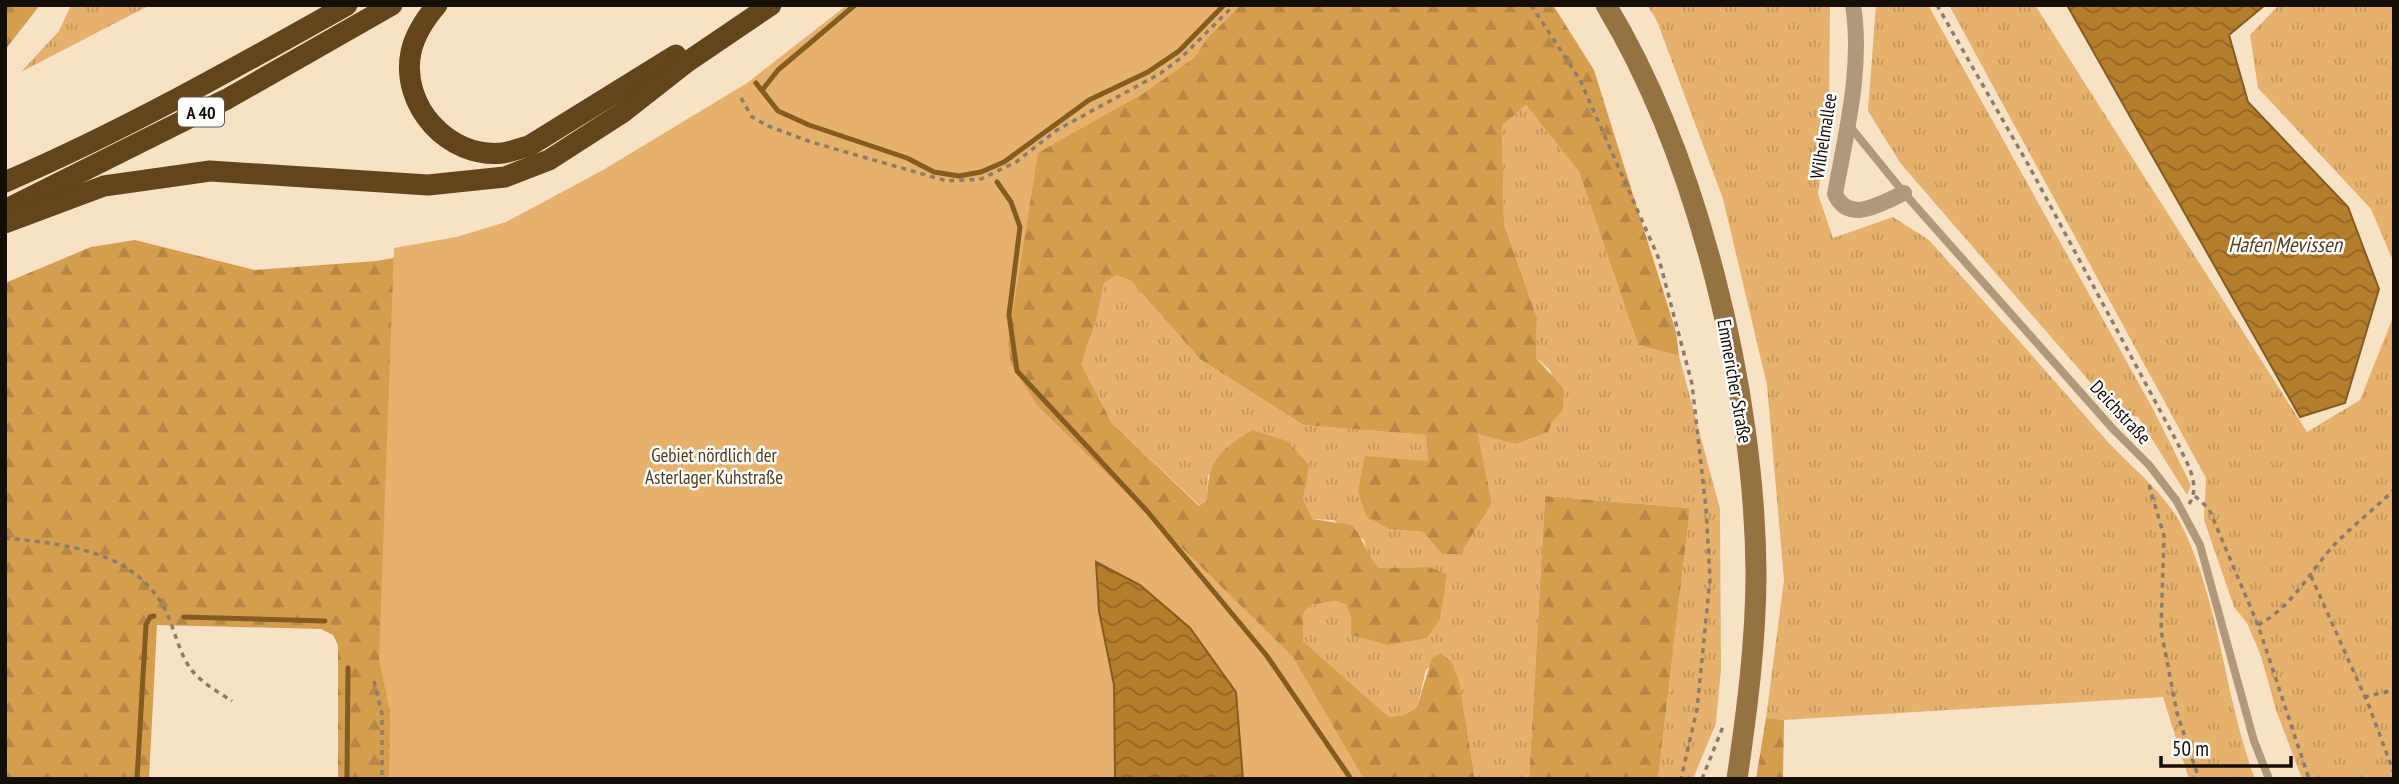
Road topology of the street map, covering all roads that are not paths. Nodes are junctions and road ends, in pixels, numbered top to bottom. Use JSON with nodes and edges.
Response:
{"nodes":[{"id":1,"x":347,"y":5,"type":"edge"},
{"id":2,"x":392,"y":5,"type":"edge"},
{"id":3,"x":437,"y":5,"type":"edge"},
{"id":4,"x":751,"y":5,"type":"edge"},
{"id":5,"x":771,"y":5,"type":"edge"},
{"id":6,"x":1605,"y":5,"type":"edge"},
{"id":7,"x":1853,"y":5,"type":"edge"},
{"id":8,"x":1848,"y":124,"type":"junction"},
{"id":9,"x":5,"y":181,"type":"edge"},
{"id":10,"x":1904,"y":193,"type":"junction"},
{"id":11,"x":5,"y":210,"type":"edge"},
{"id":12,"x":5,"y":223,"type":"edge"},
{"id":13,"x":1737,"y":779,"type":"edge"},
{"id":14,"x":2269,"y":779,"type":"edge"}],
"edges":[{"from":1,"to":9,"type":"highway","number":"A 40"},
{"from":2,"to":11,"type":"highway","number":"A 40"},
{"from":3,"to":4,"type":"highway"},
{"from":5,"to":12,"type":"highway"},
{"from":6,"to":13,"type":"main road","name":"Emmericher Straße"},
{"from":7,"to":8,"type":"street","name":"Wilhelmallee"},
{"from":8,"to":10,"type":"lane","name":"Deichstraße"},
{"from":8,"to":10,"type":"street","name":"Wilhelmallee"},
{"from":10,"to":14,"type":"lane","name":"Deichstraße"}]}
